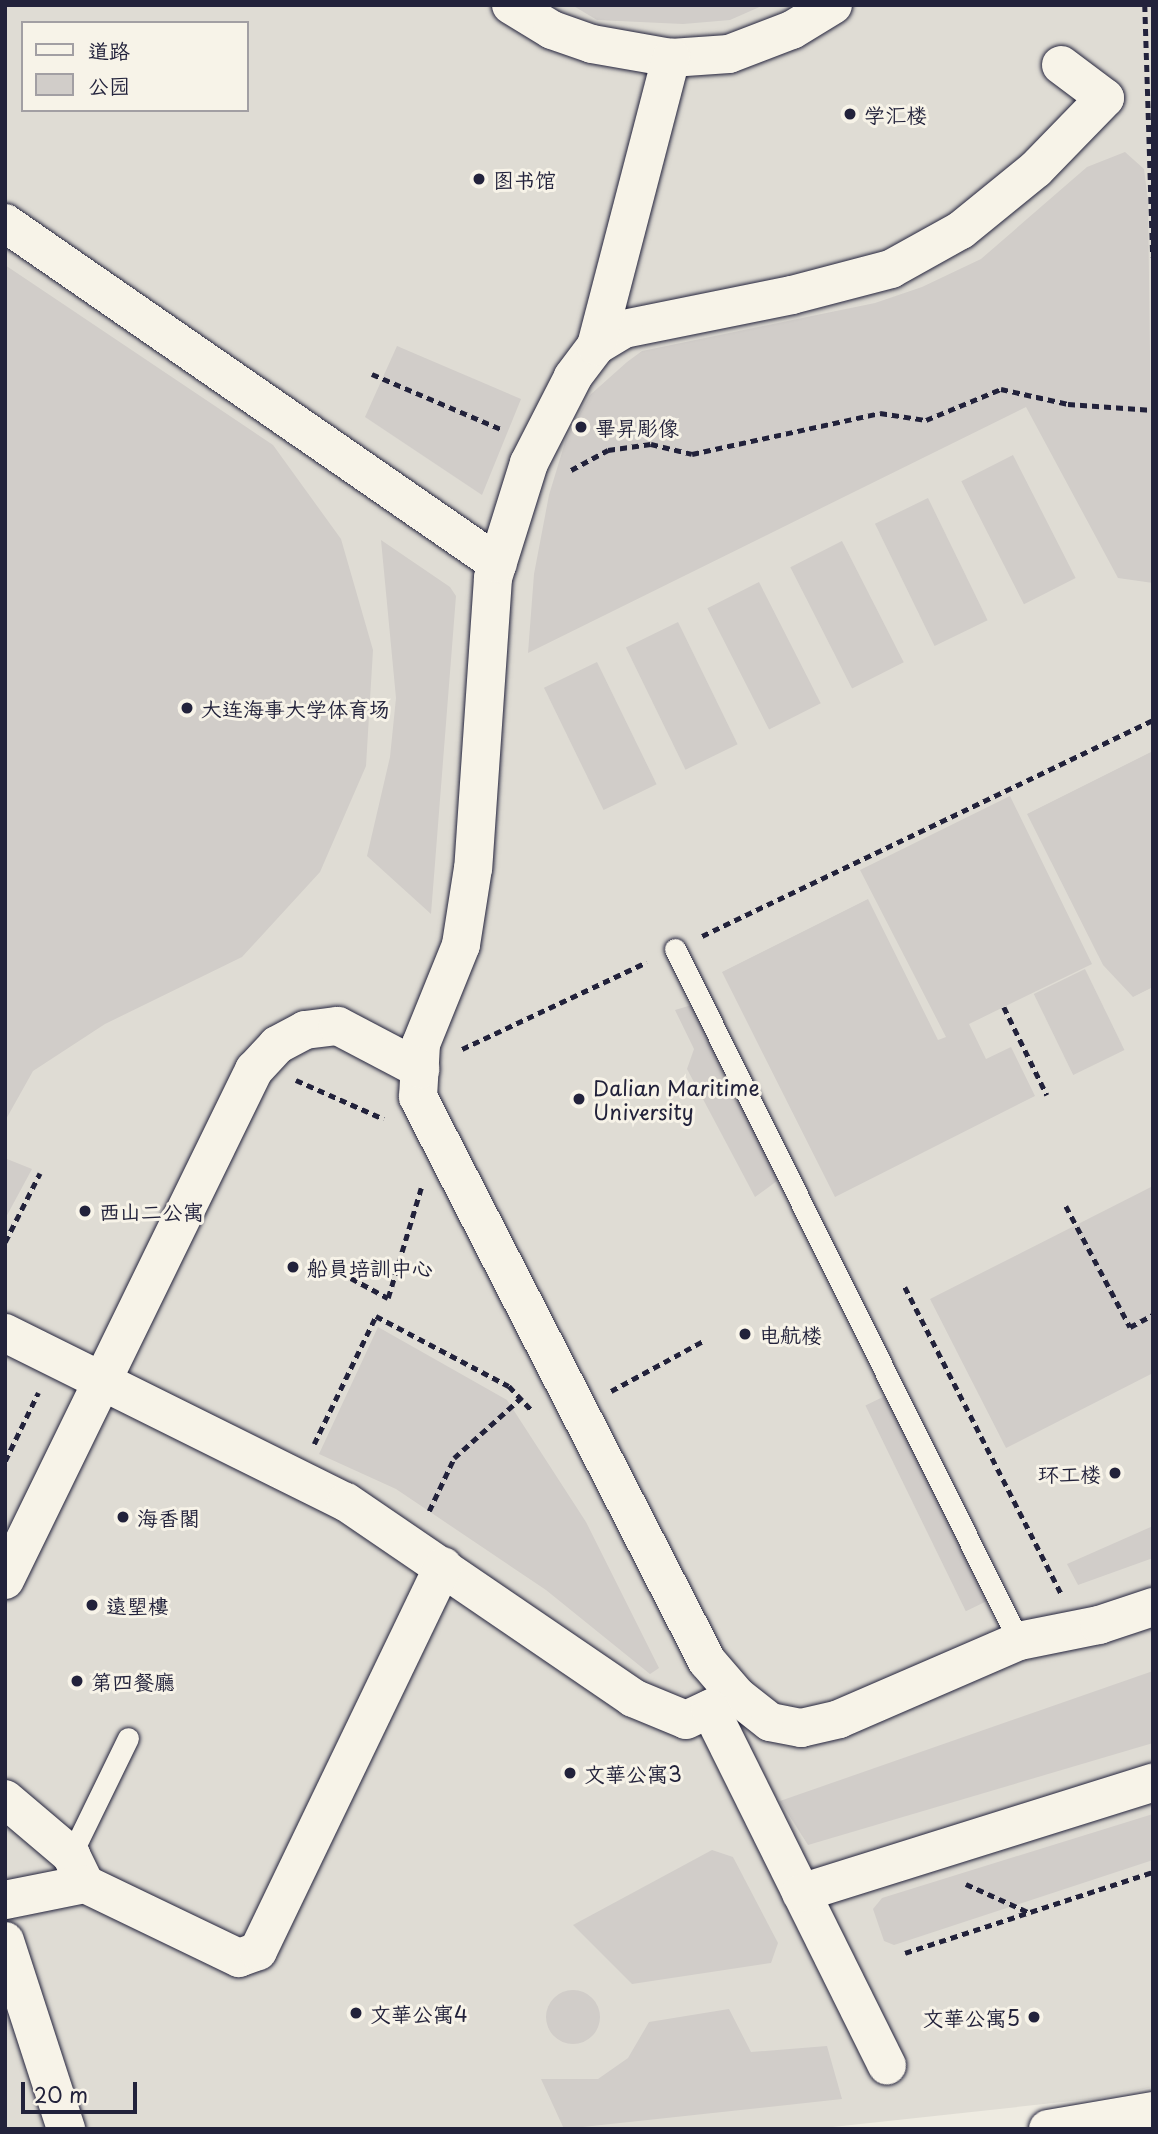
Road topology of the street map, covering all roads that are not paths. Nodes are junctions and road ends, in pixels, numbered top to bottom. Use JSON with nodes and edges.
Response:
{"nodes":[{"id":1,"x":511,"y":5,"type":"edge"},
{"id":2,"x":833,"y":5,"type":"edge"},
{"id":3,"x":671,"y":58,"type":"junction"},
{"id":4,"x":1061,"y":65,"type":"dead end"},
{"id":5,"x":5,"y":223,"type":"edge"},
{"id":6,"x":596,"y":346,"type":"junction"},
{"id":7,"x":498,"y":564,"type":"junction"},
{"id":8,"x":675,"y":949,"type":"road end"},
{"id":9,"x":419,"y":1069,"type":"junction"},
{"id":10,"x":5,"y":1333,"type":"edge"},
{"id":11,"x":102,"y":1381,"type":"junction"},
{"id":12,"x":443,"y":1566,"type":"junction"},
{"id":13,"x":5,"y":1580,"type":"edge"},
{"id":14,"x":1153,"y":1607,"type":"edge"},
{"id":15,"x":1018,"y":1641,"type":"junction"},
{"id":16,"x":723,"y":1703,"type":"junction"},
{"id":17,"x":128,"y":1738,"type":"dead end"},
{"id":18,"x":1153,"y":1783,"type":"edge"},
{"id":19,"x":5,"y":1799,"type":"edge"},
{"id":20,"x":78,"y":1869,"type":"junction"},
{"id":21,"x":801,"y":1893,"type":"junction"},
{"id":22,"x":5,"y":1900,"type":"edge"},
{"id":23,"x":5,"y":1941,"type":"edge"},
{"id":24,"x":887,"y":2065,"type":"dead end"},
{"id":25,"x":1153,"y":2111,"type":"edge"},
{"id":26,"x":66,"y":2129,"type":"edge"},
{"id":27,"x":1048,"y":2129,"type":"edge"}],
"edges":[{"from":1,"to":3,"type":"street"},
{"from":2,"to":3,"type":"street"},
{"from":3,"to":6,"type":"street"},
{"from":4,"to":6,"type":"street"},
{"from":5,"to":7,"type":"street"},
{"from":6,"to":7,"type":"street"},
{"from":7,"to":9,"type":"street"},
{"from":8,"to":15,"type":"lane"},
{"from":9,"to":11,"type":"street"},
{"from":9,"to":16,"type":"street"},
{"from":10,"to":11,"type":"street"},
{"from":11,"to":12,"type":"street"},
{"from":11,"to":13,"type":"street"},
{"from":12,"to":16,"type":"street"},
{"from":12,"to":20,"type":"street"},
{"from":14,"to":15,"type":"street"},
{"from":15,"to":16,"type":"street"},
{"from":16,"to":21,"type":"street"},
{"from":17,"to":20,"type":"lane"},
{"from":18,"to":21,"type":"street"},
{"from":19,"to":20,"type":"street"},
{"from":20,"to":22,"type":"street"},
{"from":21,"to":24,"type":"street"},
{"from":23,"to":26,"type":"street"},
{"from":25,"to":27,"type":"street"}]}
